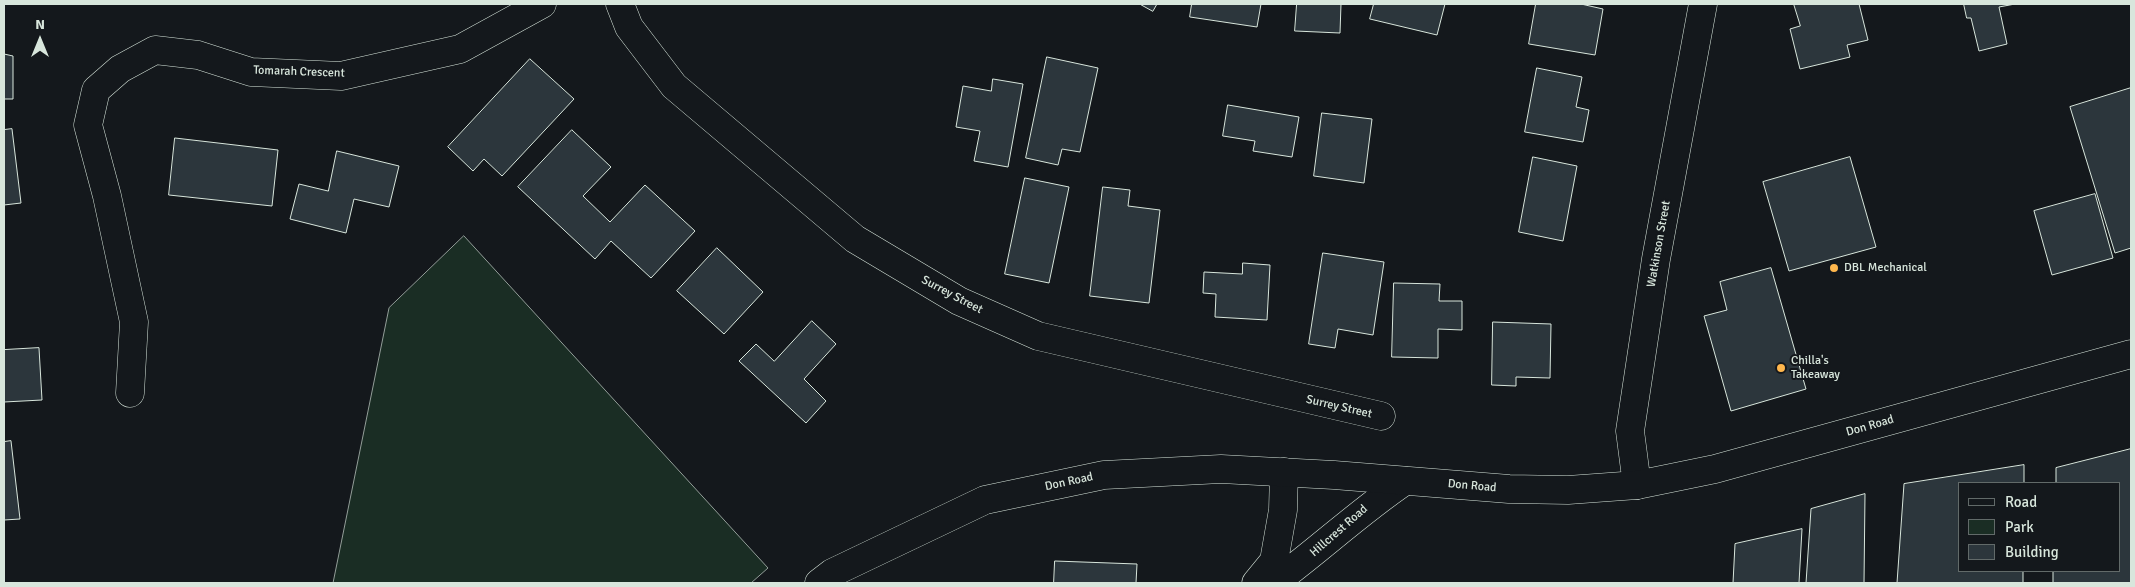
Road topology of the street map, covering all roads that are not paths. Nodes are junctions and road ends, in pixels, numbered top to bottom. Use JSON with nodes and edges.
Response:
{"nodes":[{"id":1,"x":542,"y":4,"type":"edge"},
{"id":2,"x":620,"y":4,"type":"edge"},
{"id":3,"x":1703,"y":4,"type":"edge"},
{"id":4,"x":2131,"y":354,"type":"edge"},
{"id":5,"x":130,"y":393,"type":"dead end"},
{"id":6,"x":1381,"y":416,"type":"dead end"},
{"id":7,"x":1284,"y":472,"type":"junction"},
{"id":8,"x":1405,"y":480,"type":"junction"},
{"id":9,"x":1637,"y":486,"type":"junction"},
{"id":10,"x":819,"y":583,"type":"edge"},
{"id":11,"x":1256,"y":583,"type":"edge"},
{"id":12,"x":1274,"y":583,"type":"edge"}],
"edges":[{"from":1,"to":5,"type":"street","name":"Tomarah Crescent"},
{"from":2,"to":6,"type":"street","name":"Surrey Street"},
{"from":3,"to":9,"type":"street","name":"Watkinson Street"},
{"from":4,"to":9,"type":"street","name":"Don Road"},
{"from":7,"to":8,"type":"street","name":"Don Road"},
{"from":7,"to":10,"type":"street","name":"Don Road"},
{"from":7,"to":11,"type":"street"},
{"from":8,"to":9,"type":"street","name":"Don Road"},
{"from":8,"to":12,"type":"street","name":"Hillcrest Road"}]}
